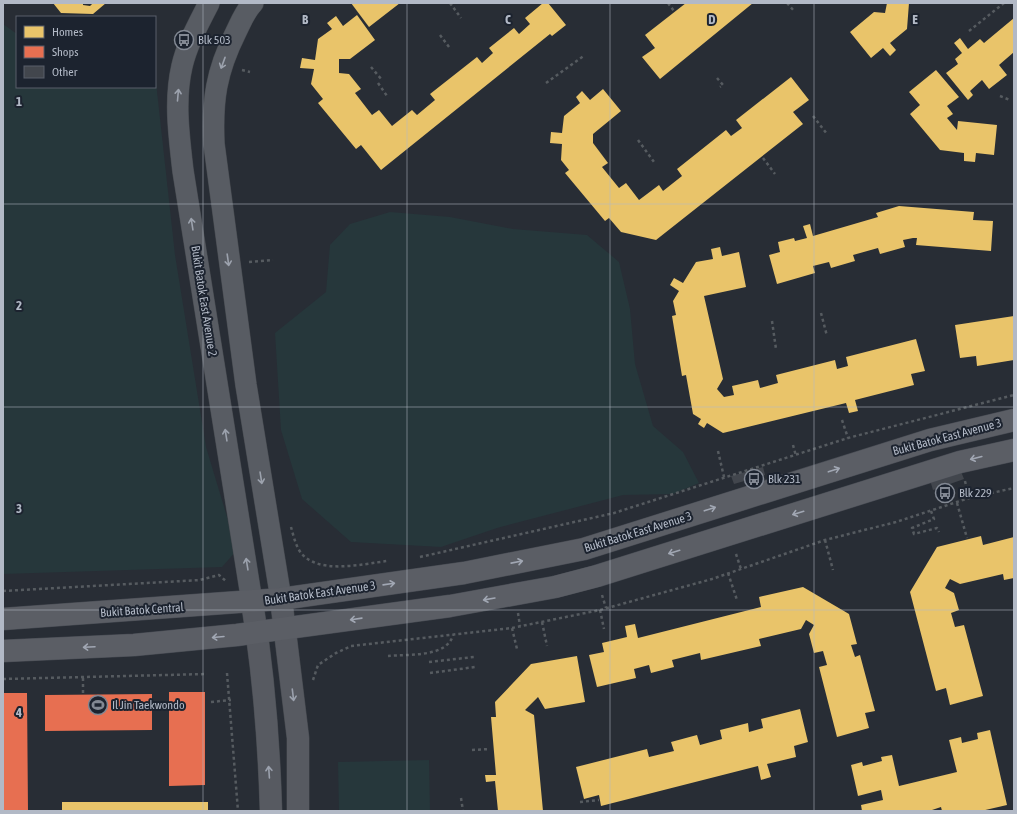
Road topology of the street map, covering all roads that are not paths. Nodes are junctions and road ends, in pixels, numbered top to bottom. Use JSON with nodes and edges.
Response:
{"nodes":[{"id":1,"x":209,"y":3,"type":"edge"},
{"id":2,"x":253,"y":3,"type":"edge"},
{"id":3,"x":1014,"y":420,"type":"edge"},
{"id":4,"x":1014,"y":450,"type":"edge"},
{"id":5,"x":281,"y":599,"type":"junction"},
{"id":6,"x":252,"y":602,"type":"junction"},
{"id":7,"x":3,"y":619,"type":"edge"},
{"id":8,"x":285,"y":628,"type":"junction"},
{"id":9,"x":257,"y":632,"type":"junction"},
{"id":10,"x":3,"y":651,"type":"edge"},
{"id":11,"x":271,"y":811,"type":"edge"},
{"id":12,"x":298,"y":811,"type":"edge"}],
"edges":[{"from":6,"to":1,"type":"street","name":"Bukit Batok East Avenue 2","one_way":true},
{"from":2,"to":5,"type":"street","one_way":true},
{"from":5,"to":3,"type":"main road","name":"Bukit Batok East Avenue 3","one_way":true},
{"from":4,"to":8,"type":"main road","one_way":true},
{"from":5,"to":6,"type":"main road","name":"Bukit Batok East Avenue 3"},
{"from":5,"to":8,"type":"main road"},
{"from":6,"to":7,"type":"main road","name":"Bukit Batok Central"},
{"from":6,"to":9,"type":"main road"},
{"from":8,"to":9,"type":"main road"},
{"from":8,"to":12,"type":"main road","one_way":true},
{"from":9,"to":10,"type":"main road","one_way":true},
{"from":11,"to":9,"type":"main road","one_way":true}]}
